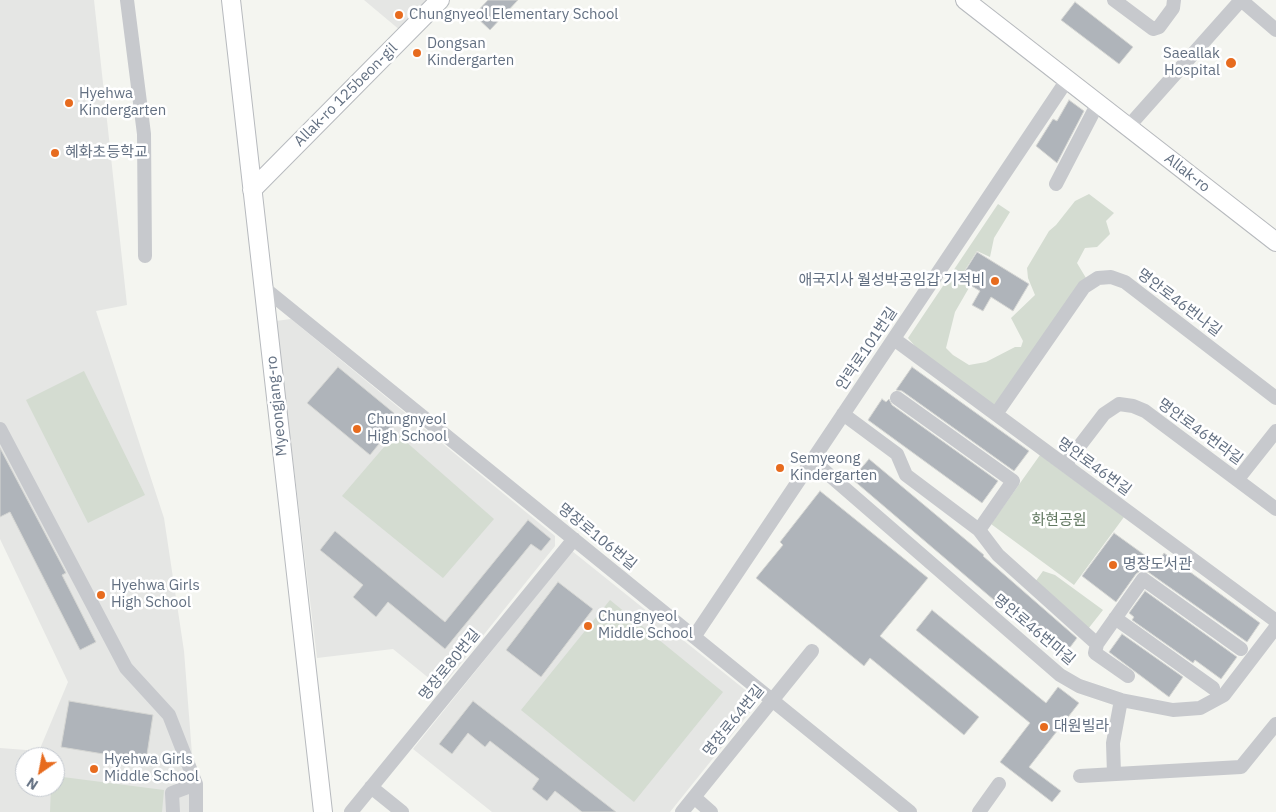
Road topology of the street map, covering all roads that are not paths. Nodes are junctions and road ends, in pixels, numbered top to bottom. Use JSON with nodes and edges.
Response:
{"nodes":[{"id":1,"x":127,"y":0,"type":"edge"},
{"id":2,"x":231,"y":0,"type":"edge"},
{"id":3,"x":440,"y":0,"type":"edge"},
{"id":4,"x":965,"y":0,"type":"edge"},
{"id":5,"x":1114,"y":0,"type":"edge"},
{"id":6,"x":1174,"y":0,"type":"edge"},
{"id":7,"x":1241,"y":0,"type":"edge"},
{"id":8,"x":1130,"y":5,"type":"edge"},
{"id":9,"x":1276,"y":30,"type":"edge"},
{"id":10,"x":1067,"y":80,"type":"junction"},
{"id":11,"x":1098,"y":103,"type":"junction"},
{"id":12,"x":1128,"y":127,"type":"junction"},
{"id":13,"x":1056,"y":184,"type":"dead end"},
{"id":14,"x":252,"y":190,"type":"junction"},
{"id":15,"x":1276,"y":242,"type":"edge"},
{"id":16,"x":145,"y":256,"type":"dead end"},
{"id":17,"x":264,"y":288,"type":"junction"},
{"id":18,"x":894,"y":338,"type":"junction"},
{"id":19,"x":896,"y":398,"type":"dead end"},
{"id":20,"x":1276,"y":398,"type":"edge"},
{"id":21,"x":843,"y":414,"type":"junction"},
{"id":22,"x":996,"y":414,"type":"junction"},
{"id":23,"x":0,"y":429,"type":"edge"},
{"id":24,"x":1276,"y":431,"type":"edge"},
{"id":25,"x":812,"y":460,"type":"junction"},
{"id":26,"x":1065,"y":465,"type":"junction"},
{"id":27,"x":1238,"y":479,"type":"junction"},
{"id":28,"x":1276,"y":509,"type":"edge"},
{"id":29,"x":979,"y":530,"type":"junction"},
{"id":30,"x":574,"y":539,"type":"junction"},
{"id":31,"x":1115,"y":618,"type":"junction"},
{"id":32,"x":1276,"y":621,"type":"edge"},
{"id":33,"x":1276,"y":627,"type":"edge"},
{"id":34,"x":694,"y":636,"type":"junction"},
{"id":35,"x":1098,"y":644,"type":"junction"},
{"id":36,"x":1241,"y":649,"type":"dead end"},
{"id":37,"x":812,"y":651,"type":"dead end"},
{"id":38,"x":1128,"y":676,"type":"dead end"},
{"id":39,"x":1213,"y":688,"type":"dead end"},
{"id":40,"x":772,"y":700,"type":"junction"},
{"id":41,"x":1121,"y":700,"type":"junction"},
{"id":42,"x":1276,"y":724,"type":"edge"},
{"id":43,"x":1114,"y":774,"type":"junction"},
{"id":44,"x":1080,"y":776,"type":"dead end"},
{"id":45,"x":196,"y":784,"type":"junction"},
{"id":46,"x":999,"y":784,"type":"dead end"},
{"id":47,"x":371,"y":787,"type":"junction"},
{"id":48,"x":694,"y":797,"type":"junction"},
{"id":49,"x":172,"y":812,"type":"edge"},
{"id":50,"x":196,"y":812,"type":"edge"},
{"id":51,"x":323,"y":812,"type":"edge"},
{"id":52,"x":351,"y":812,"type":"edge"},
{"id":53,"x":402,"y":812,"type":"edge"},
{"id":54,"x":682,"y":812,"type":"edge"},
{"id":55,"x":712,"y":812,"type":"edge"},
{"id":56,"x":910,"y":812,"type":"edge"},
{"id":57,"x":979,"y":812,"type":"edge"}],
"edges":[{"from":1,"to":16,"type":"street"},
{"from":2,"to":14,"type":"main road","name":"Myeongjang-ro"},
{"from":3,"to":14,"type":"main road","name":"Allak-ro 125beon-gil"},
{"from":4,"to":10,"type":"main road","name":"Allak-ro"},
{"from":5,"to":8,"type":"street"},
{"from":6,"to":8,"type":"street"},
{"from":7,"to":9,"type":"street"},
{"from":7,"to":12,"type":"street"},
{"from":10,"to":11,"type":"main road","name":"Allak-ro"},
{"from":10,"to":18,"type":"street","name":"안락로101번길"},
{"from":11,"to":12,"type":"main road","name":"Allak-ro"},
{"from":11,"to":13,"type":"street"},
{"from":12,"to":15,"type":"main road","name":"Allak-ro"},
{"from":14,"to":17,"type":"main road","name":"Myeongjang-ro"},
{"from":17,"to":30,"type":"street","name":"명장로106번길"},
{"from":17,"to":51,"type":"main road","name":"Myeongjang-ro"},
{"from":18,"to":21,"type":"street","name":"안락로101번길"},
{"from":18,"to":22,"type":"street","name":"명안로46번길"},
{"from":19,"to":29,"type":"street"},
{"from":20,"to":22,"type":"street","name":"명안로46번나길"},
{"from":21,"to":25,"type":"street","name":"안락로101번길"},
{"from":21,"to":29,"type":"street"},
{"from":22,"to":26,"type":"street","name":"명안로46번길"},
{"from":23,"to":45,"type":"street"},
{"from":24,"to":27,"type":"street"},
{"from":25,"to":34,"type":"street","name":"안락로101번길"},
{"from":25,"to":41,"type":"street","name":"명안로46번마길"},
{"from":26,"to":27,"type":"street","name":"명안로46번라길"},
{"from":26,"to":32,"type":"street","name":"명안로46번길"},
{"from":27,"to":28,"type":"street","name":"명안로46번라길"},
{"from":29,"to":35,"type":"street"},
{"from":30,"to":34,"type":"street","name":"명장로106번길"},
{"from":30,"to":47,"type":"street","name":"명장로80번길"},
{"from":31,"to":35,"type":"street"},
{"from":31,"to":36,"type":"street"},
{"from":31,"to":39,"type":"street"},
{"from":33,"to":41,"type":"street","name":"명안로46번마길"},
{"from":34,"to":40,"type":"street","name":"명장로106번길"},
{"from":35,"to":38,"type":"street"},
{"from":37,"to":40,"type":"street","name":"명장로64번길"},
{"from":40,"to":48,"type":"street","name":"명장로64번길"},
{"from":40,"to":56,"type":"street","name":"명장로106번길"},
{"from":41,"to":43,"type":"street"},
{"from":42,"to":43,"type":"street"},
{"from":43,"to":44,"type":"street"},
{"from":45,"to":49,"type":"street"},
{"from":45,"to":50,"type":"street"},
{"from":46,"to":57,"type":"street"},
{"from":47,"to":52,"type":"street","name":"명장로80번길"},
{"from":47,"to":53,"type":"street"},
{"from":48,"to":54,"type":"street","name":"명장로64번길"},
{"from":48,"to":55,"type":"street"}]}
